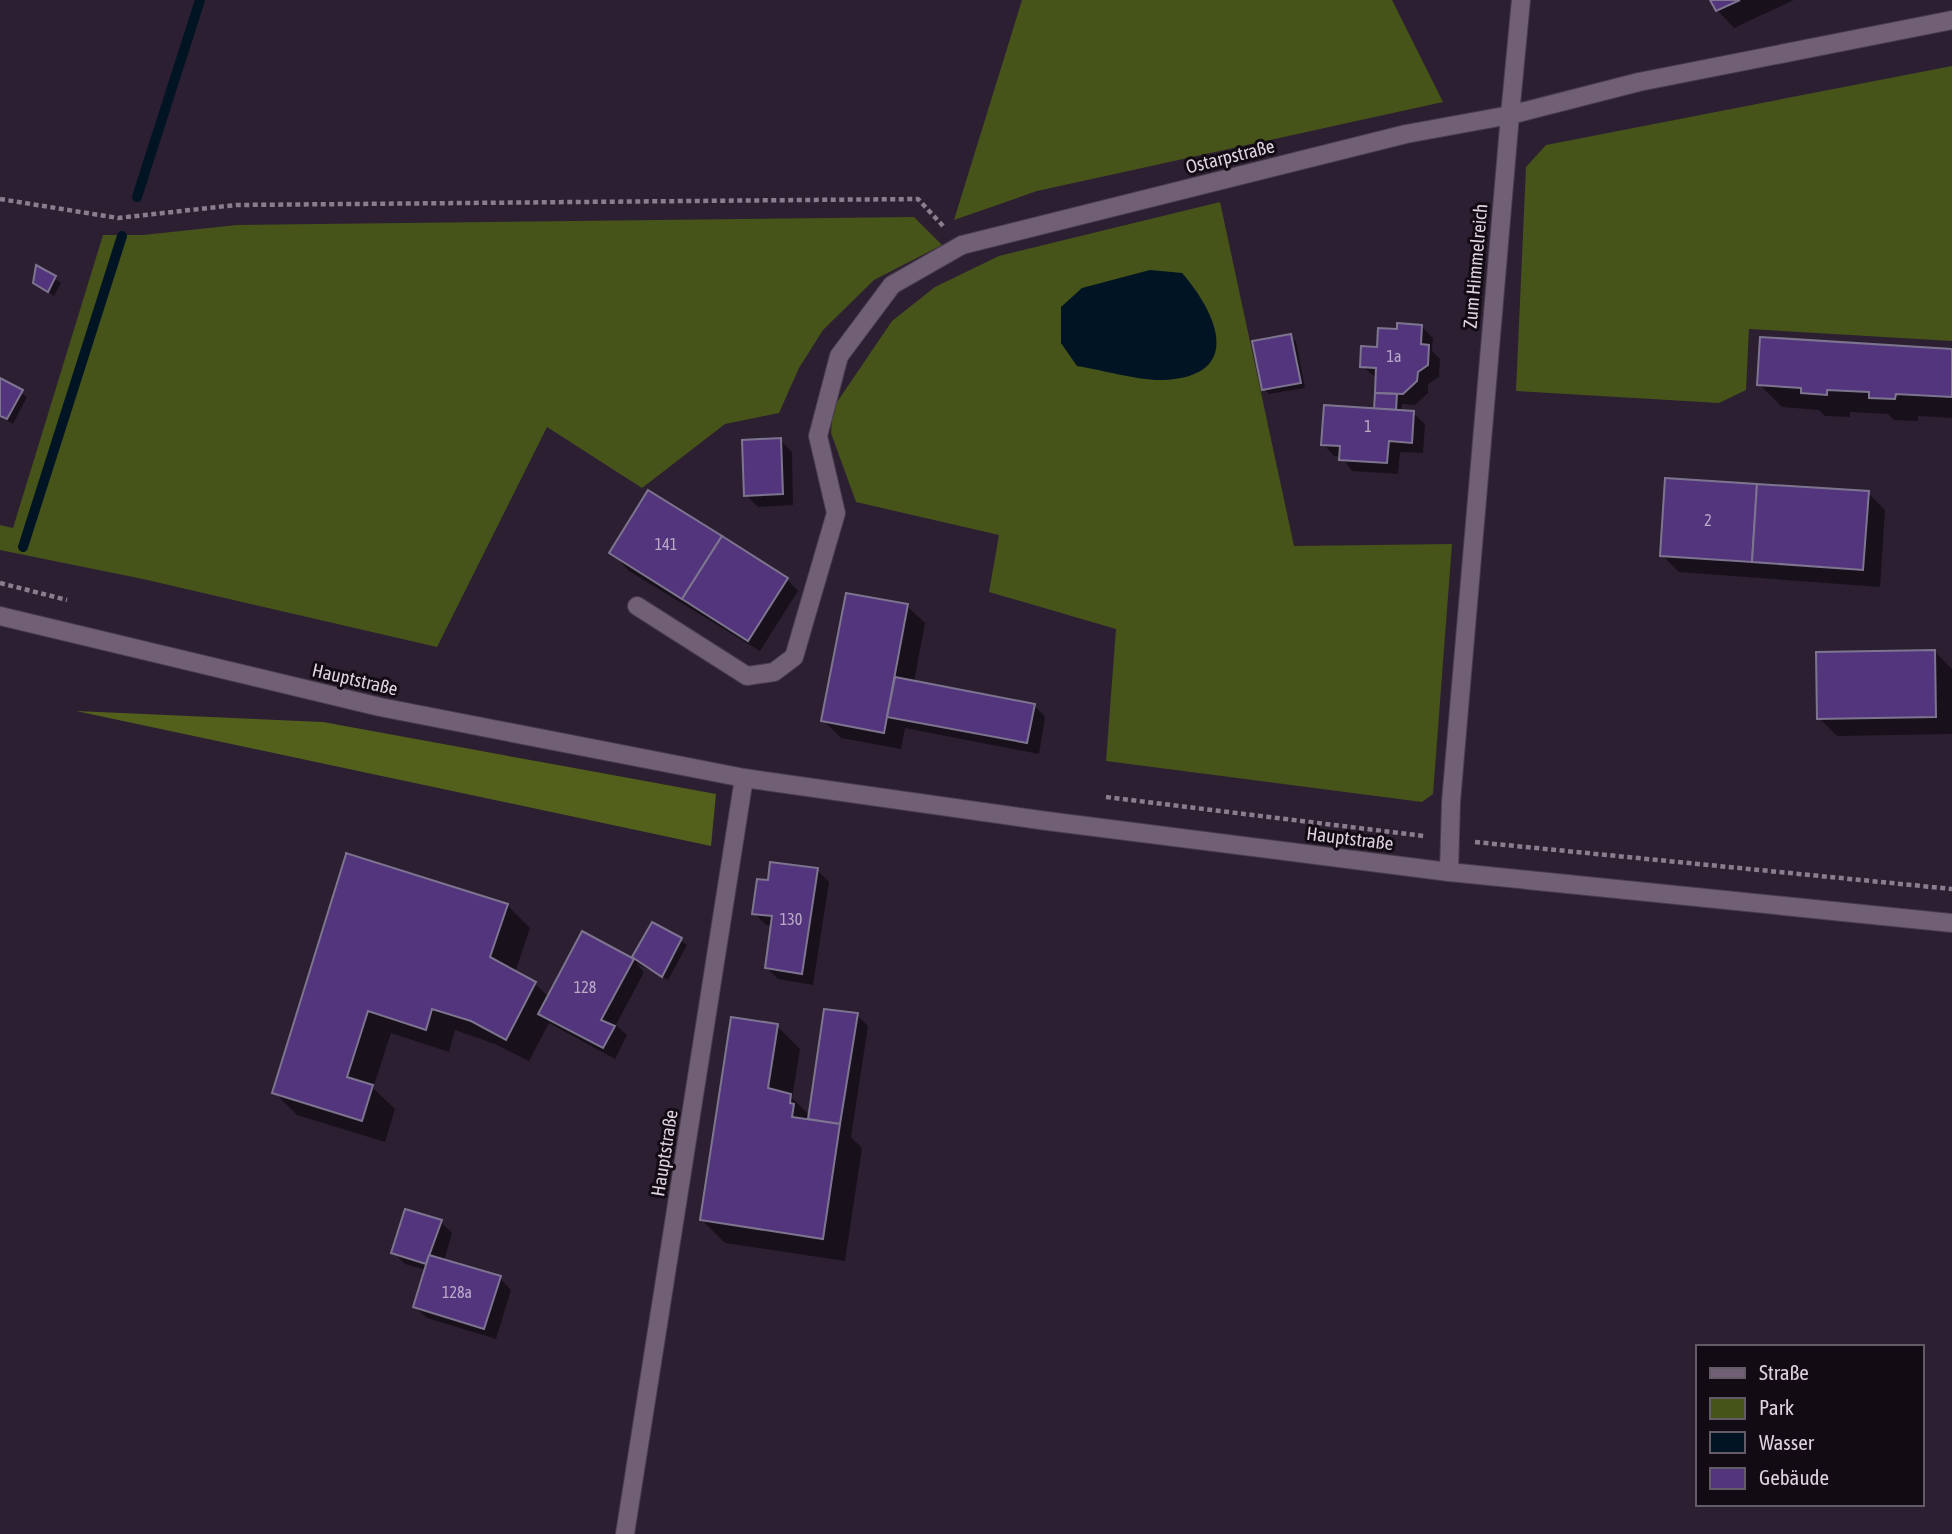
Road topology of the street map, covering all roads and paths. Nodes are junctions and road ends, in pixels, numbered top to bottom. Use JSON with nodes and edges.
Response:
{"nodes":[{"id":1,"x":1521,"y":0,"type":"edge"},
{"id":2,"x":1952,"y":20,"type":"edge"},
{"id":3,"x":1510,"y":115,"type":"junction"},
{"id":4,"x":0,"y":199,"type":"edge"},
{"id":5,"x":962,"y":245,"type":"junction"},
{"id":6,"x":0,"y":583,"type":"edge"},
{"id":7,"x":77,"y":603,"type":"dead end"},
{"id":8,"x":637,"y":606,"type":"dead end"},
{"id":9,"x":0,"y":616,"type":"edge"},
{"id":10,"x":744,"y":778,"type":"junction"},
{"id":11,"x":1104,"y":797,"type":"dead end"},
{"id":12,"x":1449,"y":839,"type":"junction"},
{"id":13,"x":1449,"y":872,"type":"junction"},
{"id":14,"x":1952,"y":889,"type":"edge"},
{"id":15,"x":1952,"y":923,"type":"edge"},
{"id":16,"x":625,"y":1534,"type":"edge"}],
"edges":[{"from":1,"to":3,"type":"street","name":"Zum Himmelreich"},
{"from":2,"to":3,"type":"street"},
{"from":3,"to":5,"type":"street","name":"Ostarpstraße"},
{"from":3,"to":12,"type":"street","name":"Zum Himmelreich"},
{"from":4,"to":5,"type":"path"},
{"from":5,"to":8,"type":"street","name":"Ostarpstraße"},
{"from":6,"to":7,"type":"path"},
{"from":9,"to":10,"type":"street","name":"Hauptstraße"},
{"from":10,"to":13,"type":"street","name":"Hauptstraße"},
{"from":10,"to":16,"type":"street","name":"Hauptstraße"},
{"from":11,"to":12,"type":"path"},
{"from":12,"to":13,"type":"street","name":"Zum Himmelreich"},
{"from":12,"to":14,"type":"path"},
{"from":13,"to":15,"type":"street","name":"Hauptstraße"}]}
